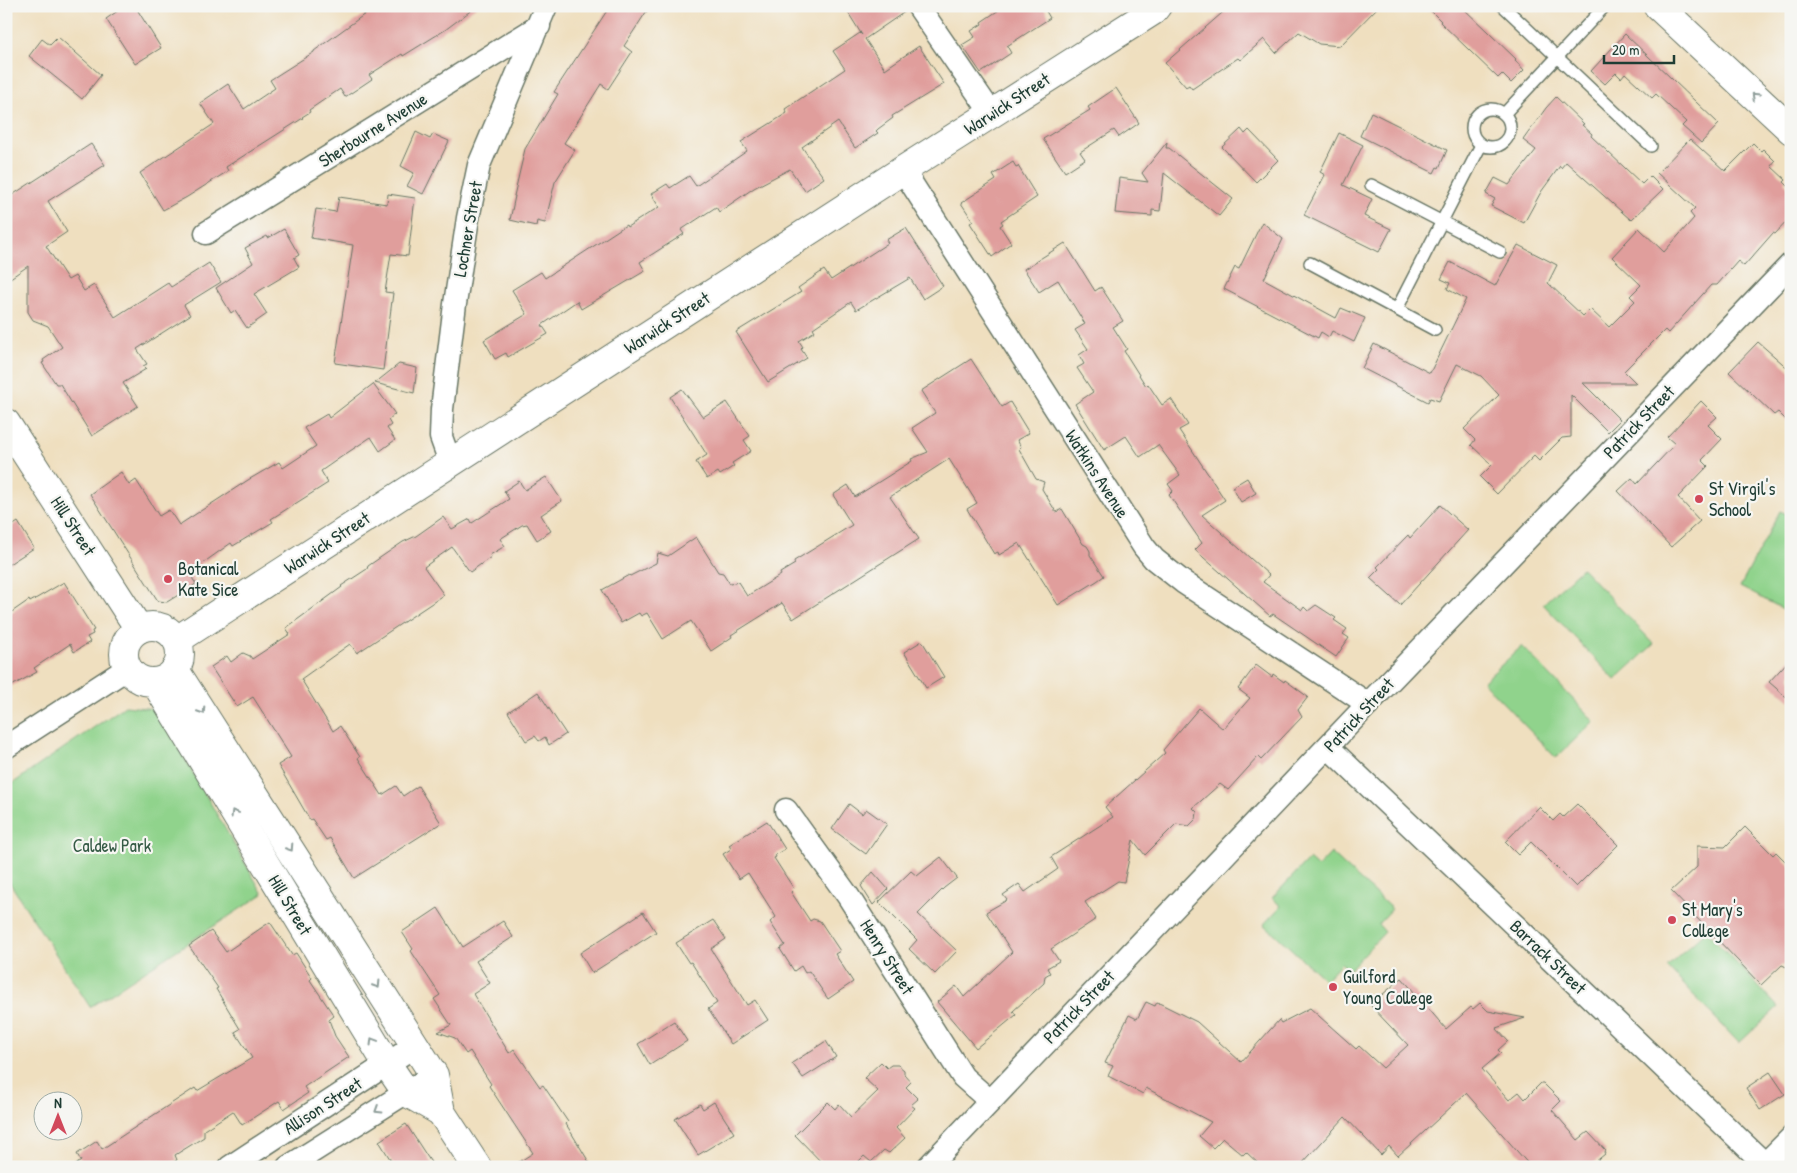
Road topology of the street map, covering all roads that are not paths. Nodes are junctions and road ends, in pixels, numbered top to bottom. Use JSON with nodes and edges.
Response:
{"nodes":[{"id":1,"x":918,"y":6,"type":"edge"},
{"id":2,"x":1157,"y":6,"type":"edge"},
{"id":3,"x":1503,"y":6,"type":"edge"},
{"id":4,"x":1605,"y":6,"type":"edge"},
{"id":5,"x":1658,"y":6,"type":"edge"},
{"id":6,"x":542,"y":16,"type":"edge"},
{"id":7,"x":1557,"y":57,"type":"junction"},
{"id":8,"x":992,"y":114,"type":"junction"},
{"id":9,"x":1504,"y":114,"type":"junction"},
{"id":10,"x":1791,"y":130,"type":"edge"},
{"id":11,"x":1481,"y":145,"type":"junction"},
{"id":12,"x":1651,"y":146,"type":"dead end"},
{"id":13,"x":903,"y":170,"type":"junction"},
{"id":14,"x":1371,"y":185,"type":"dead end"},
{"id":15,"x":1442,"y":221,"type":"junction"},
{"id":16,"x":206,"y":233,"type":"dead end"},
{"id":17,"x":1500,"y":252,"type":"dead end"},
{"id":18,"x":1310,"y":264,"type":"dead end"},
{"id":19,"x":1791,"y":264,"type":"edge"},
{"id":20,"x":1397,"y":310,"type":"junction"},
{"id":21,"x":1435,"y":330,"type":"dead end"},
{"id":22,"x":6,"y":423,"type":"edge"},
{"id":23,"x":450,"y":462,"type":"junction"},
{"id":24,"x":139,"y":629,"type":"junction"},
{"id":25,"x":177,"y":640,"type":"junction"},
{"id":26,"x":128,"y":668,"type":"junction"},
{"id":27,"x":165,"y":676,"type":"junction"},
{"id":28,"x":1368,"y":704,"type":"junction"},
{"id":29,"x":6,"y":747,"type":"edge"},
{"id":30,"x":1328,"y":747,"type":"junction"},
{"id":31,"x":786,"y":810,"type":"dead end"},
{"id":32,"x":416,"y":1045,"type":"junction"},
{"id":33,"x":387,"y":1064,"type":"junction"},
{"id":34,"x":434,"y":1075,"type":"junction"},
{"id":35,"x":406,"y":1092,"type":"junction"},
{"id":36,"x":990,"y":1101,"type":"junction"},
{"id":37,"x":441,"y":1112,"type":"junction"},
{"id":38,"x":1791,"y":1138,"type":"edge"},
{"id":39,"x":1765,"y":1166,"type":"edge"},
{"id":40,"x":230,"y":1167,"type":"edge"},
{"id":41,"x":288,"y":1167,"type":"edge"},
{"id":42,"x":477,"y":1167,"type":"edge"},
{"id":43,"x":928,"y":1167,"type":"edge"}],
"edges":[{"from":1,"to":8,"type":"street"},
{"from":2,"to":8,"type":"street","name":"Warwick Street"},
{"from":3,"to":7,"type":"lane"},
{"from":4,"to":7,"type":"lane"},
{"from":10,"to":5,"type":"street","one_way":true},
{"from":6,"to":16,"type":"street","name":"Sherbourne Avenue"},
{"from":6,"to":23,"type":"street","name":"Lochner Street"},
{"from":7,"to":9,"type":"lane"},
{"from":7,"to":12,"type":"lane"},
{"from":8,"to":13,"type":"street","name":"Warwick Street"},
{"from":9,"to":11,"type":"lane"},
{"from":9,"to":11,"type":"lane"},
{"from":11,"to":15,"type":"lane"},
{"from":13,"to":23,"type":"street","name":"Warwick Street"},
{"from":13,"to":28,"type":"street","name":"Watkins Avenue"},
{"from":14,"to":15,"type":"lane"},
{"from":15,"to":17,"type":"lane"},
{"from":15,"to":20,"type":"lane"},
{"from":18,"to":20,"type":"lane"},
{"from":19,"to":28,"type":"street","name":"Patrick Street"},
{"from":20,"to":21,"type":"lane"},
{"from":22,"to":24,"type":"street","name":"Hill Street"},
{"from":23,"to":25,"type":"street","name":"Warwick Street"},
{"from":24,"to":25,"type":"street"},
{"from":24,"to":26,"type":"street"},
{"from":25,"to":27,"type":"street"},
{"from":26,"to":27,"type":"street"},
{"from":26,"to":29,"type":"street"},
{"from":27,"to":32,"type":"street","name":"Hill Street","one_way":true},
{"from":33,"to":27,"type":"street","name":"Hill Street","one_way":true},
{"from":28,"to":30,"type":"street","name":"Patrick Street"},
{"from":30,"to":36,"type":"street","name":"Patrick Street"},
{"from":30,"to":39,"type":"street","name":"Barrack Street"},
{"from":31,"to":36,"type":"street","name":"Henry Street"},
{"from":32,"to":33,"type":"street","name":"Allison Street"},
{"from":32,"to":34,"type":"street","name":"Hill Street"},
{"from":33,"to":35,"type":"street","name":"Hill Street"},
{"from":33,"to":40,"type":"street","name":"Allison Street"},
{"from":34,"to":35,"type":"street","name":"Allison Street"},
{"from":34,"to":37,"type":"street","name":"Hill Street"},
{"from":35,"to":37,"type":"street","name":"Hill Street"},
{"from":35,"to":41,"type":"street","name":"Allison Street","one_way":true},
{"from":36,"to":43,"type":"street","name":"Patrick Street"},
{"from":37,"to":42,"type":"street","name":"Hill Street"},
{"from":38,"to":39,"type":"street"}]}
